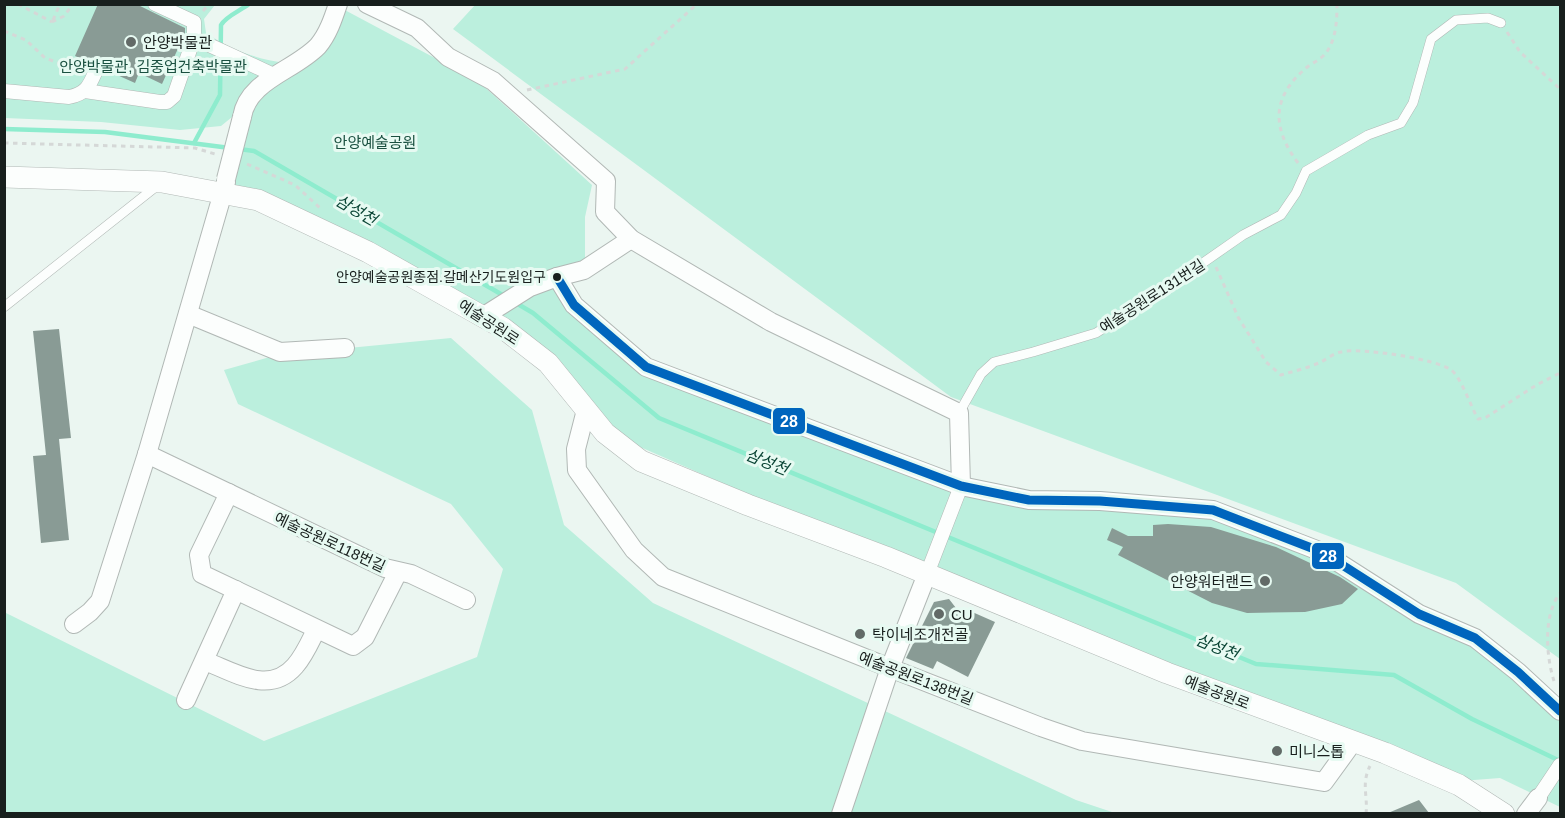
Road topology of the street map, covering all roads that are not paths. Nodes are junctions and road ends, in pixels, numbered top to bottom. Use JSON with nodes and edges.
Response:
{"nodes":[{"id":1,"x":155,"y":4,"type":"edge"},
{"id":2,"x":338,"y":4,"type":"edge"},
{"id":3,"x":367,"y":4,"type":"edge"},
{"id":4,"x":1501,"y":23,"type":"road end"},
{"id":5,"x":194,"y":38,"type":"junction"},
{"id":6,"x":96,"y":70,"type":"road end"},
{"id":7,"x":276,"y":76,"type":"junction"},
{"id":8,"x":4,"y":91,"type":"edge"},
{"id":9,"x":85,"y":92,"type":"junction"},
{"id":10,"x":4,"y":177,"type":"edge"},
{"id":11,"x":162,"y":182,"type":"junction"},
{"id":12,"x":225,"y":186,"type":"junction"},
{"id":13,"x":631,"y":239,"type":"junction"},
{"id":14,"x":557,"y":277,"type":"junction"},
{"id":15,"x":4,"y":307,"type":"edge"},
{"id":16,"x":490,"y":312,"type":"junction"},
{"id":17,"x":188,"y":314,"type":"junction"},
{"id":18,"x":345,"y":348,"type":"dead end"},
{"id":19,"x":586,"y":410,"type":"junction"},
{"id":20,"x":959,"y":413,"type":"junction"},
{"id":21,"x":147,"y":454,"type":"junction"},
{"id":22,"x":229,"y":494,"type":"junction"},
{"id":23,"x":958,"y":494,"type":"junction"},
{"id":24,"x":931,"y":566,"type":"junction"},
{"id":25,"x":398,"y":572,"type":"junction"},
{"id":26,"x":236,"y":590,"type":"junction"},
{"id":27,"x":466,"y":600,"type":"dead end"},
{"id":28,"x":74,"y":624,"type":"dead end"},
{"id":29,"x":316,"y":630,"type":"junction"},
{"id":30,"x":205,"y":661,"type":"junction"},
{"id":31,"x":890,"y":668,"type":"junction"},
{"id":32,"x":186,"y":700,"type":"dead end"},
{"id":33,"x":1560,"y":711,"type":"edge"},
{"id":34,"x":1353,"y":742,"type":"junction"},
{"id":35,"x":1560,"y":765,"type":"edge"},
{"id":36,"x":1538,"y":798,"type":"joint"},
{"id":37,"x":841,"y":813,"type":"edge"},
{"id":38,"x":1504,"y":813,"type":"edge"},
{"id":39,"x":1526,"y":813,"type":"edge"}],
"edges":[{"from":1,"to":5,"type":"street"},
{"from":2,"to":7,"type":"street"},
{"from":3,"to":13,"type":"street"},
{"from":4,"to":20,"type":"lane","name":"예술공원로131번길"},
{"from":5,"to":7,"type":"street"},
{"from":5,"to":9,"type":"street"},
{"from":6,"to":9,"type":"street"},
{"from":7,"to":12,"type":"street","bridge":true},
{"from":8,"to":9,"type":"street"},
{"from":10,"to":11,"type":"street","name":"예술공원로"},
{"from":11,"to":12,"type":"street","name":"예술공원로"},
{"from":11,"to":15,"type":"lane"},
{"from":12,"to":16,"type":"street","name":"예술공원로"},
{"from":12,"to":17,"type":"street"},
{"from":13,"to":14,"type":"street"},
{"from":13,"to":20,"type":"street"},
{"from":14,"to":16,"type":"street"},
{"from":14,"to":23,"type":"street"},
{"from":16,"to":19,"type":"street","name":"예술공원로"},
{"from":17,"to":18,"type":"street"},
{"from":17,"to":21,"type":"street"},
{"from":19,"to":24,"type":"street","name":"예술공원로"},
{"from":19,"to":31,"type":"street","name":"예술공원로138번길"},
{"from":20,"to":23,"type":"street"},
{"from":21,"to":22,"type":"street","name":"예술공원로118번길"},
{"from":21,"to":28,"type":"street"},
{"from":22,"to":25,"type":"street","name":"예술공원로118번길"},
{"from":22,"to":26,"type":"street","name":"예술공원로118번길"},
{"from":23,"to":24,"type":"street"},
{"from":23,"to":33,"type":"street"},
{"from":24,"to":31,"type":"street"},
{"from":24,"to":34,"type":"street","name":"예술공원로"},
{"from":25,"to":27,"type":"street"},
{"from":25,"to":29,"type":"street","name":"예술공원로118번길"},
{"from":26,"to":29,"type":"street","name":"예술공원로118번길"},
{"from":26,"to":30,"type":"street"},
{"from":29,"to":30,"type":"street"},
{"from":30,"to":32,"type":"street"},
{"from":31,"to":34,"type":"street","name":"예술공원로138번길"},
{"from":31,"to":37,"type":"street"},
{"from":34,"to":38,"type":"street","name":"예술공원로"},
{"from":35,"to":36,"type":"street"},
{"from":36,"to":39,"type":"street"}]}
